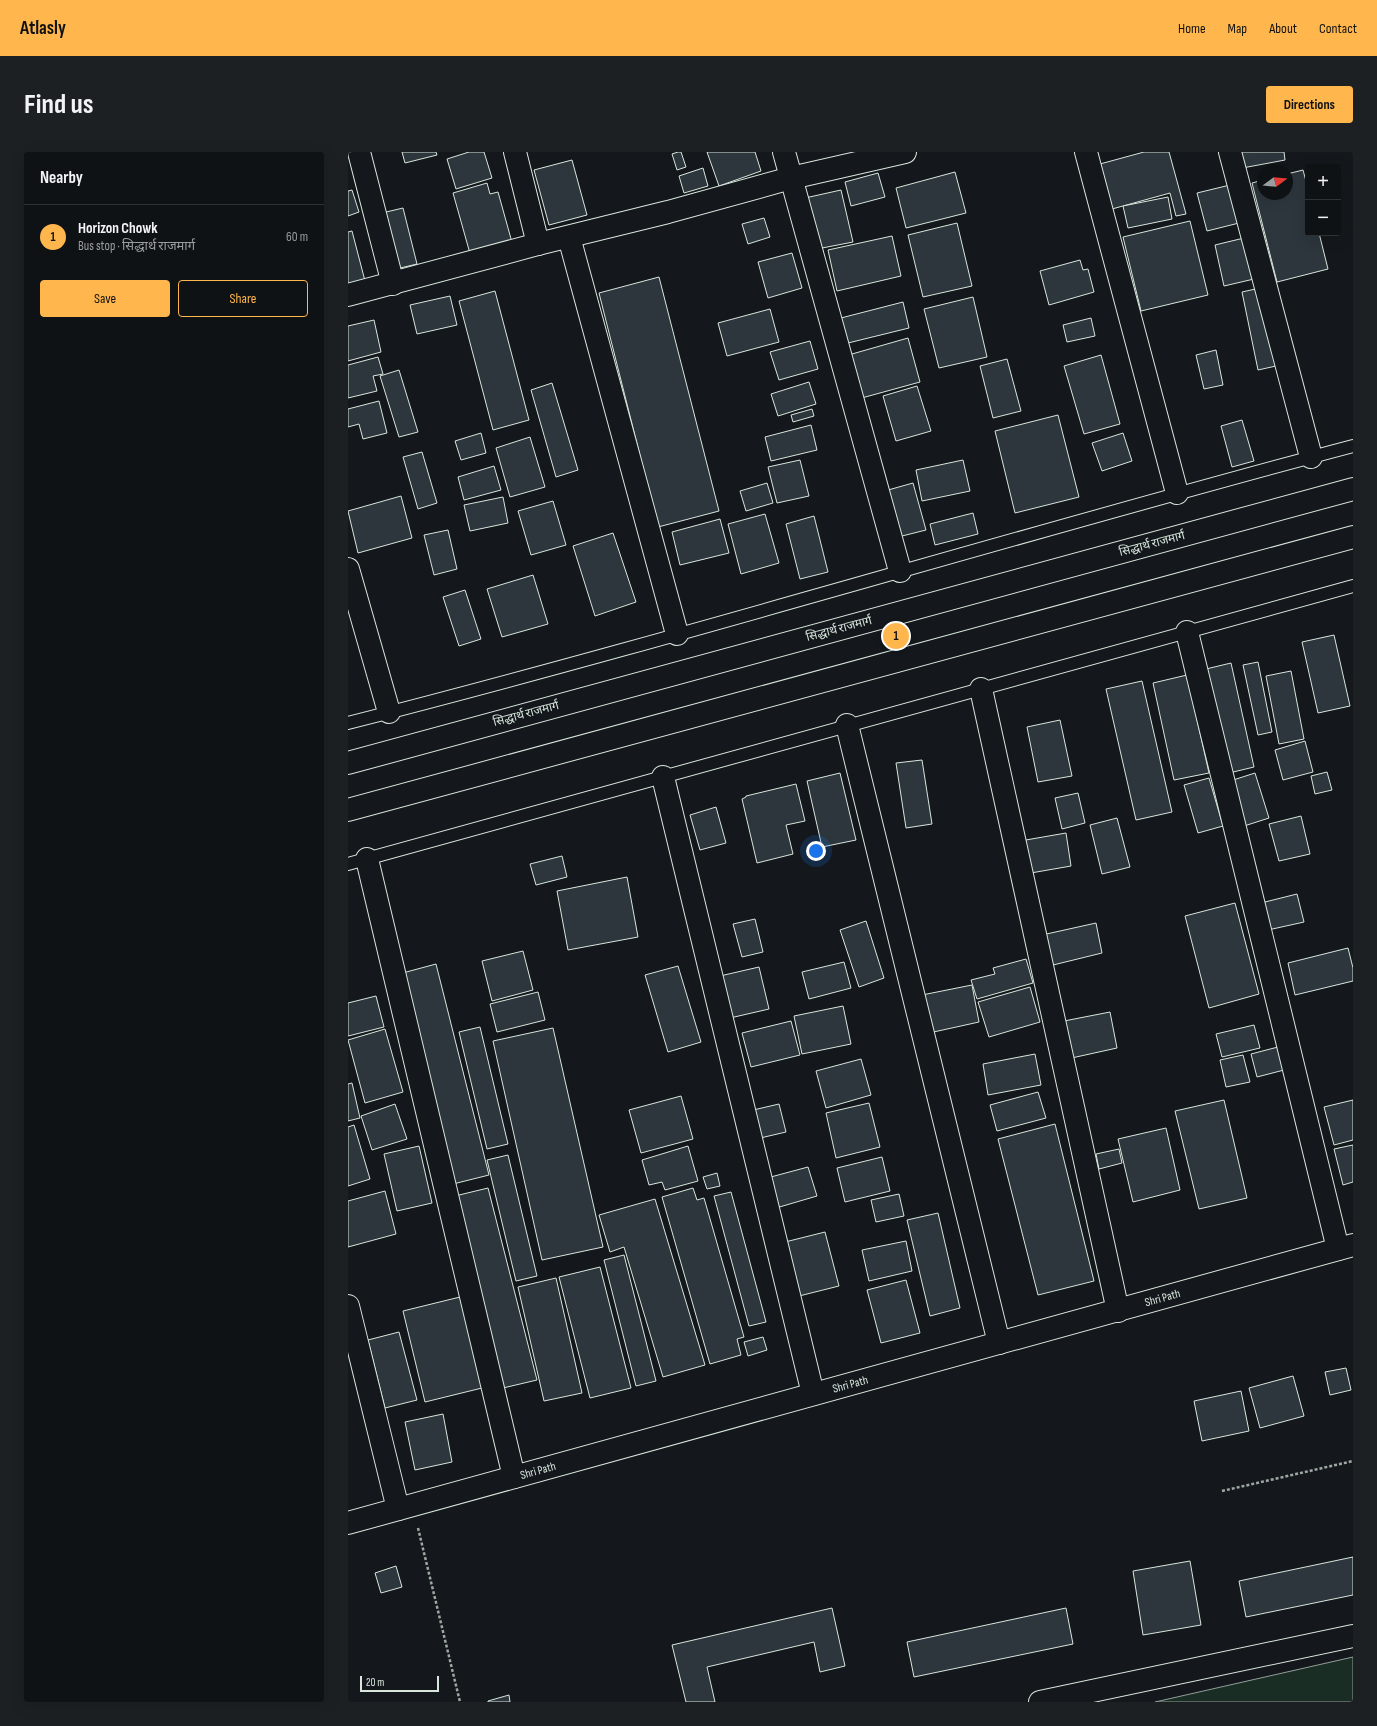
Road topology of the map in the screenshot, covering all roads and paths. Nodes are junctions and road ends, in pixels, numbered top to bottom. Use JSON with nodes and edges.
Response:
{"nodes":[{"id":1,"x":359,"y":152,"type":"edge"},
{"id":2,"x":515,"y":152,"type":"edge"},
{"id":3,"x":784,"y":152,"type":"edge"},
{"id":4,"x":905,"y":152,"type":"edge"},
{"id":5,"x":1086,"y":152,"type":"edge"},
{"id":6,"x":1230,"y":152,"type":"edge"},
{"id":7,"x":791,"y":178,"type":"junction"},
{"id":8,"x":569,"y":237,"type":"junction"},
{"id":9,"x":538,"y":244,"type":"junction"},
{"id":10,"x":393,"y":284,"type":"junction"},
{"id":11,"x":348,"y":295,"type":"edge"},
{"id":12,"x":1353,"y":446,"type":"edge"},
{"id":13,"x":1311,"y":457,"type":"junction"},
{"id":14,"x":1353,"y":489,"type":"edge"},
{"id":15,"x":1177,"y":493,"type":"junction"},
{"id":16,"x":1353,"y":537,"type":"edge"},
{"id":17,"x":348,"y":569,"type":"edge"},
{"id":18,"x":900,"y":572,"type":"junction"},
{"id":19,"x":1353,"y":586,"type":"edge"},
{"id":20,"x":1187,"y":632,"type":"junction"},
{"id":21,"x":676,"y":634,"type":"junction"},
{"id":22,"x":980,"y":688,"type":"junction"},
{"id":23,"x":389,"y":712,"type":"junction"},
{"id":24,"x":348,"y":723,"type":"edge"},
{"id":25,"x":847,"y":725,"type":"junction"},
{"id":26,"x":348,"y":763,"type":"edge"},
{"id":27,"x":663,"y":777,"type":"junction"},
{"id":28,"x":348,"y":810,"type":"edge"},
{"id":29,"x":358,"y":861,"type":"edge"},
{"id":30,"x":1346,"y":1247,"type":"edge"},
{"id":31,"x":348,"y":1306,"type":"edge"},
{"id":32,"x":1118,"y":1311,"type":"junction"},
{"id":33,"x":999,"y":1342,"type":"junction"},
{"id":34,"x":813,"y":1394,"type":"junction"},
{"id":35,"x":1353,"y":1461,"type":"edge"},
{"id":36,"x":514,"y":1477,"type":"junction"},
{"id":37,"x":1222,"y":1491,"type":"dead end"},
{"id":38,"x":405,"y":1507,"type":"junction"},
{"id":39,"x":348,"y":1522,"type":"edge"},
{"id":40,"x":1353,"y":1636,"type":"edge"},
{"id":41,"x":460,"y":1702,"type":"edge"},
{"id":42,"x":1040,"y":1702,"type":"edge"}],
"edges":[{"from":1,"to":10,"type":"main road"},
{"from":2,"to":9,"type":"main road"},
{"from":3,"to":7,"type":"main road"},
{"from":4,"to":7,"type":"main road"},
{"from":5,"to":15,"type":"main road"},
{"from":6,"to":13,"type":"main road"},
{"from":7,"to":8,"type":"main road"},
{"from":7,"to":18,"type":"main road"},
{"from":8,"to":9,"type":"main road"},
{"from":8,"to":21,"type":"main road"},
{"from":9,"to":10,"type":"main road"},
{"from":10,"to":11,"type":"main road"},
{"from":12,"to":13,"type":"lane"},
{"from":13,"to":15,"type":"lane"},
{"from":14,"to":26,"type":"main road","name":"सिद्धार्थ राजमार्ग"},
{"from":15,"to":18,"type":"lane"},
{"from":16,"to":28,"type":"main road"},
{"from":17,"to":23,"type":"main road"},
{"from":18,"to":21,"type":"lane"},
{"from":19,"to":20,"type":"lane"},
{"from":20,"to":22,"type":"lane"},
{"from":20,"to":30,"type":"main road"},
{"from":21,"to":23,"type":"lane"},
{"from":22,"to":25,"type":"lane"},
{"from":22,"to":32,"type":"main road"},
{"from":23,"to":24,"type":"lane"},
{"from":25,"to":27,"type":"lane"},
{"from":25,"to":33,"type":"main road"},
{"from":27,"to":29,"type":"lane"},
{"from":27,"to":34,"type":"main road"},
{"from":29,"to":36,"type":"main road"},
{"from":30,"to":32,"type":"main road","name":"Shri Path"},
{"from":31,"to":38,"type":"main road"},
{"from":32,"to":33,"type":"main road","name":"Shri Path"},
{"from":33,"to":34,"type":"main road","name":"Shri Path"},
{"from":34,"to":36,"type":"main road","name":"Shri Path"},
{"from":35,"to":37,"type":"path"},
{"from":36,"to":38,"type":"main road","name":"Shri Path"},
{"from":38,"to":39,"type":"main road","name":"Shri Path"},
{"from":38,"to":41,"type":"path"},
{"from":40,"to":42,"type":"main road"}]}
